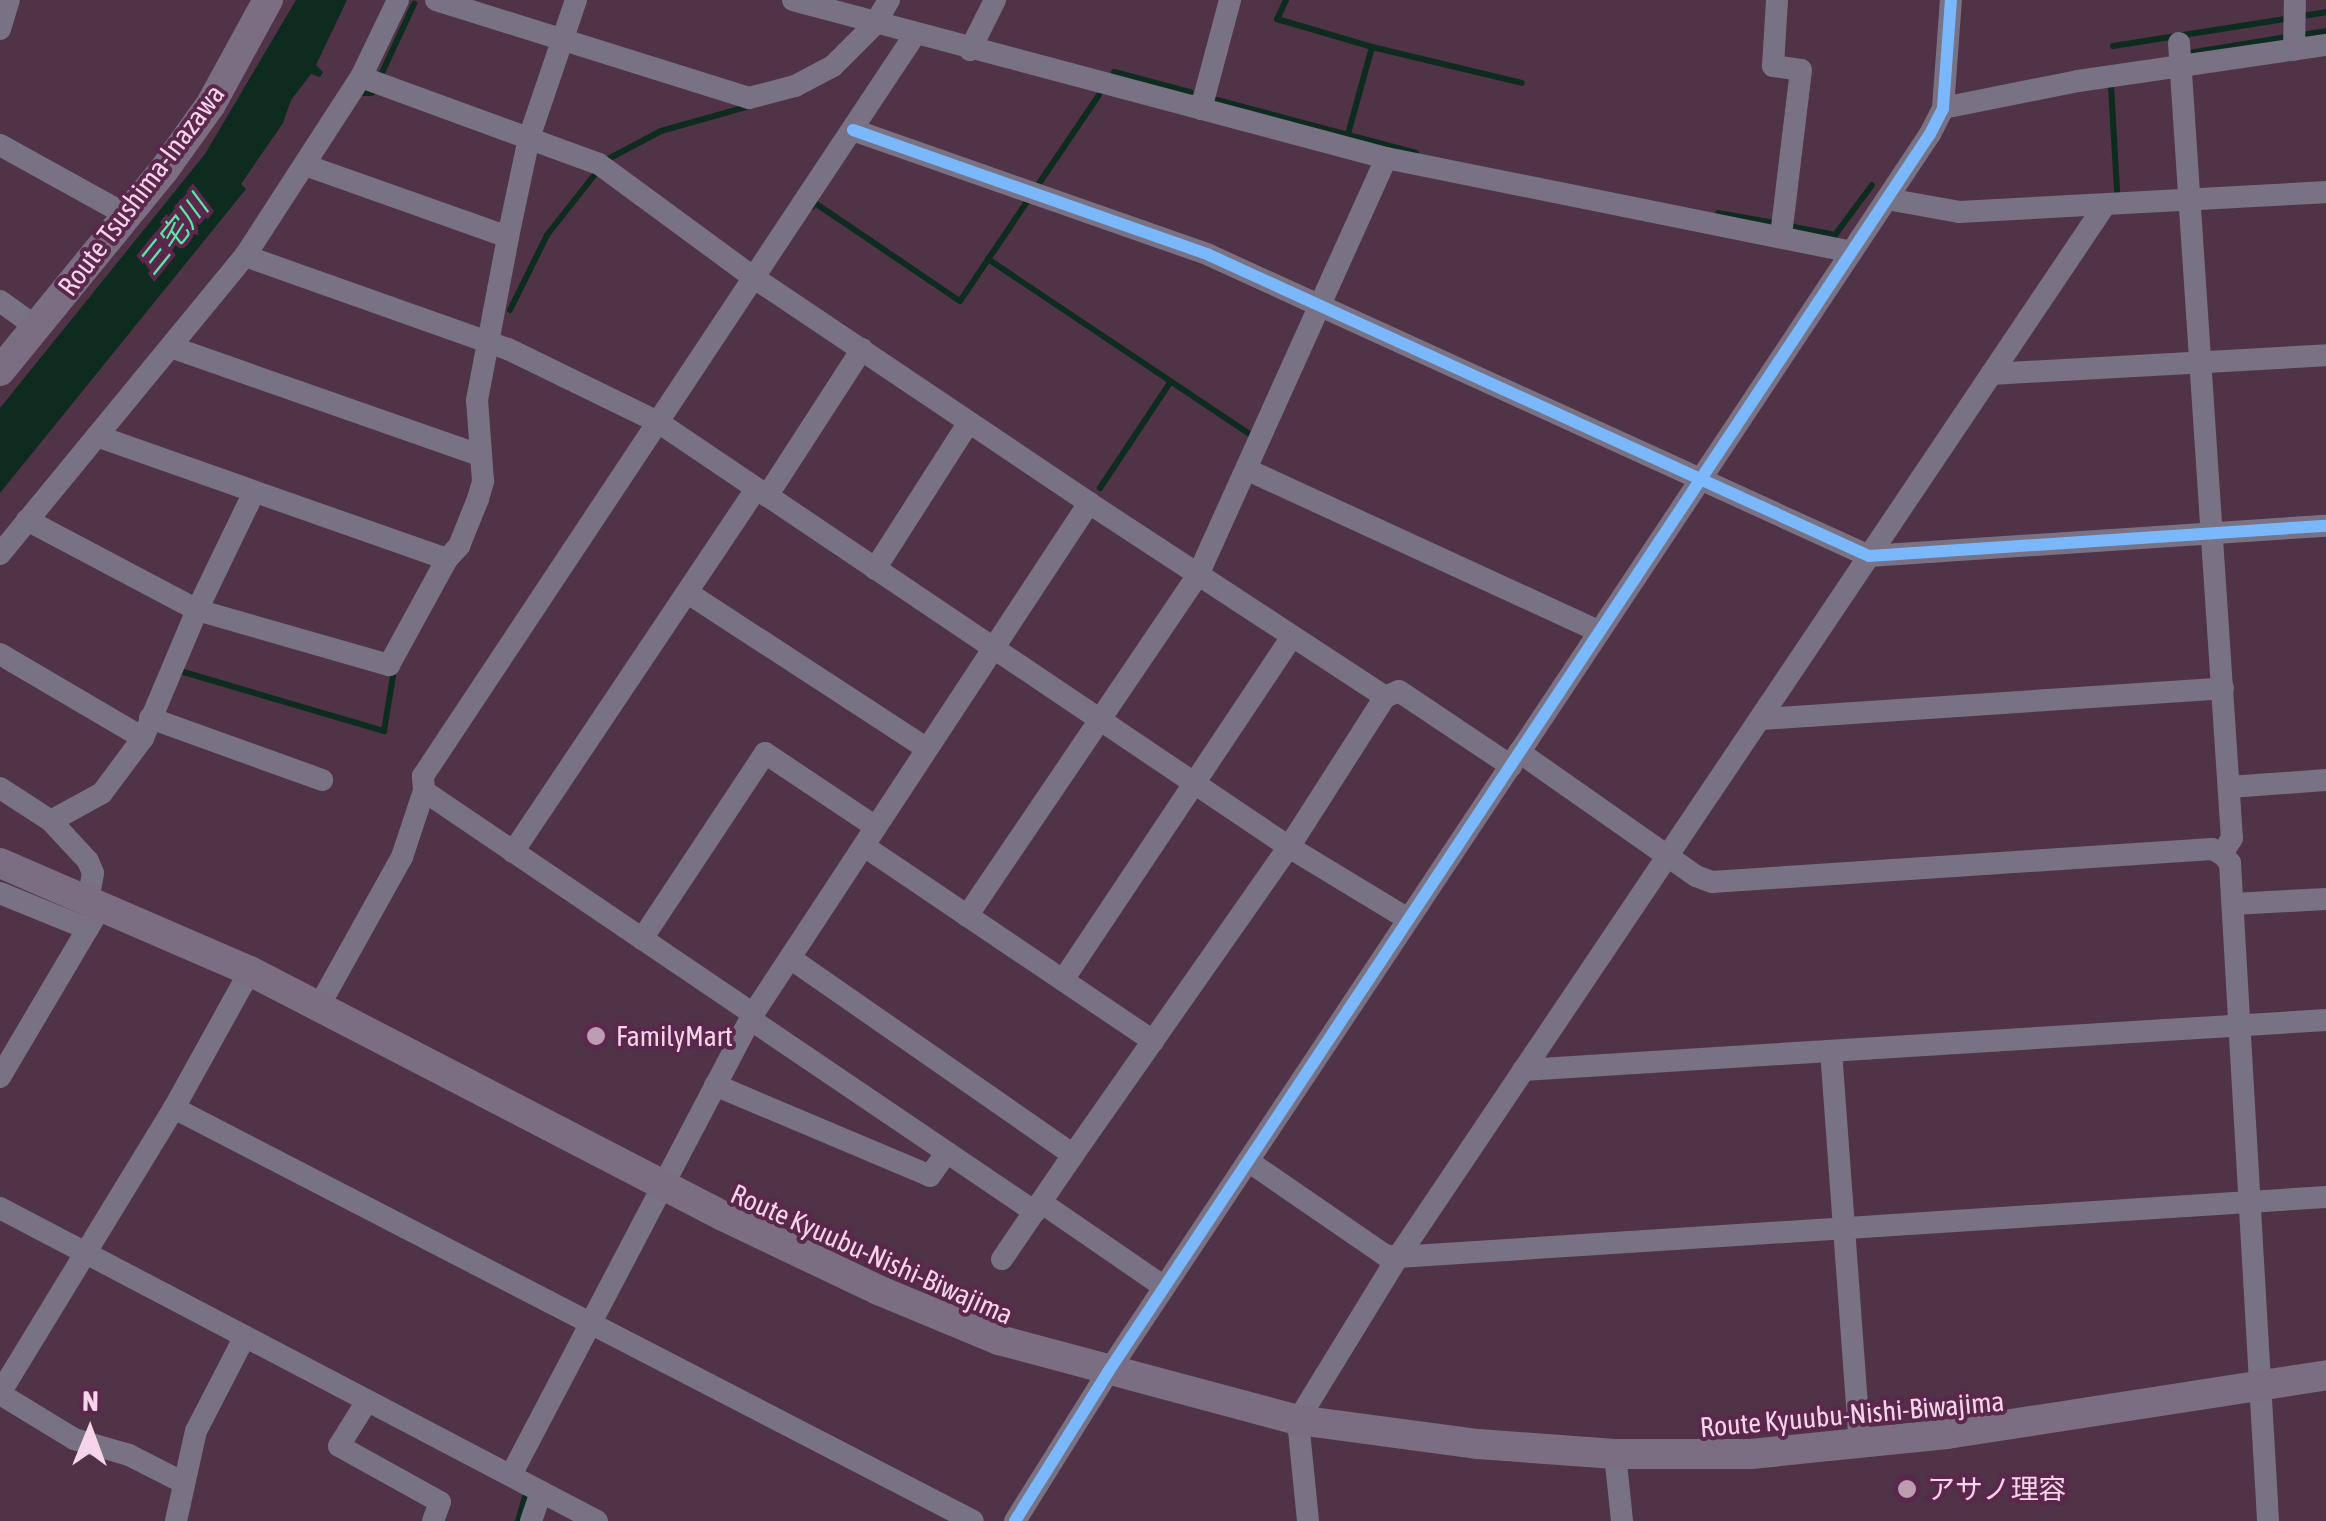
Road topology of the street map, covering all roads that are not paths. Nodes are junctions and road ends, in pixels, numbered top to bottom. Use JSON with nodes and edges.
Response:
{"nodes":[{"id":1,"x":268,"y":0,"type":"edge"},
{"id":2,"x":398,"y":0,"type":"edge"},
{"id":3,"x":436,"y":0,"type":"edge"},
{"id":4,"x":576,"y":0,"type":"edge"},
{"id":5,"x":793,"y":0,"type":"edge"},
{"id":6,"x":889,"y":0,"type":"edge"},
{"id":7,"x":995,"y":0,"type":"edge"},
{"id":8,"x":1230,"y":0,"type":"edge"},
{"id":9,"x":1777,"y":0,"type":"edge"},
{"id":10,"x":1950,"y":0,"type":"edge"},
{"id":11,"x":2294,"y":0,"type":"edge"},
{"id":12,"x":874,"y":25,"type":"junction"},
{"id":13,"x":914,"y":36,"type":"junction"},
{"id":14,"x":562,"y":42,"type":"junction"},
{"id":15,"x":2326,"y":45,"type":"edge"},
{"id":16,"x":970,"y":50,"type":"junction"},
{"id":17,"x":2294,"y":50,"type":"junction"},
{"id":18,"x":2180,"y":55,"type":"junction"},
{"id":19,"x":361,"y":78,"type":"junction"},
{"id":20,"x":1201,"y":108,"type":"junction"},
{"id":21,"x":1943,"y":108,"type":"junction"},
{"id":22,"x":852,"y":130,"type":"junction"},
{"id":23,"x":530,"y":138,"type":"junction"},
{"id":24,"x":0,"y":145,"type":"edge"},
{"id":25,"x":1386,"y":158,"type":"junction"},
{"id":26,"x":305,"y":165,"type":"junction"},
{"id":27,"x":2326,"y":192,"type":"edge"},
{"id":28,"x":1887,"y":199,"type":"junction"},
{"id":29,"x":2189,"y":201,"type":"junction"},
{"id":30,"x":2105,"y":205,"type":"junction"},
{"id":31,"x":127,"y":215,"type":"junction"},
{"id":32,"x":1781,"y":236,"type":"junction"},
{"id":33,"x":508,"y":237,"type":"junction"},
{"id":34,"x":1849,"y":251,"type":"junction"},
{"id":35,"x":245,"y":256,"type":"junction"},
{"id":36,"x":753,"y":276,"type":"junction"},
{"id":37,"x":0,"y":301,"type":"edge"},
{"id":38,"x":1319,"y":307,"type":"junction"},
{"id":39,"x":36,"y":327,"type":"junction"},
{"id":40,"x":490,"y":342,"type":"junction"},
{"id":41,"x":172,"y":346,"type":"junction"},
{"id":42,"x":862,"y":348,"type":"junction"},
{"id":43,"x":2326,"y":356,"type":"edge"},
{"id":44,"x":2200,"y":364,"type":"junction"},
{"id":45,"x":0,"y":371,"type":"edge"},
{"id":46,"x":1992,"y":374,"type":"junction"},
{"id":47,"x":658,"y":422,"type":"junction"},
{"id":48,"x":970,"y":422,"type":"junction"},
{"id":49,"x":97,"y":436,"type":"junction"},
{"id":50,"x":480,"y":455,"type":"junction"},
{"id":51,"x":1248,"y":470,"type":"junction"},
{"id":52,"x":1701,"y":483,"type":"junction"},
{"id":53,"x":254,"y":492,"type":"junction"},
{"id":54,"x":761,"y":492,"type":"junction"},
{"id":55,"x":1090,"y":503,"type":"junction"},
{"id":56,"x":27,"y":520,"type":"junction"},
{"id":57,"x":2326,"y":526,"type":"edge"},
{"id":58,"x":2213,"y":535,"type":"junction"},
{"id":59,"x":0,"y":554,"type":"edge"},
{"id":60,"x":1869,"y":556,"type":"junction"},
{"id":61,"x":447,"y":559,"type":"junction"},
{"id":62,"x":874,"y":569,"type":"junction"},
{"id":63,"x":1198,"y":575,"type":"junction"},
{"id":64,"x":688,"y":592,"type":"junction"},
{"id":65,"x":197,"y":610,"type":"junction"},
{"id":66,"x":1600,"y":632,"type":"junction"},
{"id":67,"x":1292,"y":636,"type":"junction"},
{"id":68,"x":993,"y":649,"type":"junction"},
{"id":69,"x":0,"y":654,"type":"edge"},
{"id":70,"x":2222,"y":688,"type":"junction"},
{"id":71,"x":1385,"y":698,"type":"junction"},
{"id":72,"x":1098,"y":718,"type":"junction"},
{"id":73,"x":1762,"y":719,"type":"junction"},
{"id":74,"x":146,"y":728,"type":"junction"},
{"id":75,"x":927,"y":749,"type":"junction"},
{"id":76,"x":1515,"y":759,"type":"junction"},
{"id":77,"x":322,"y":780,"type":"dead end"},
{"id":78,"x":2326,"y":780,"type":"edge"},
{"id":79,"x":1193,"y":782,"type":"junction"},
{"id":80,"x":2229,"y":787,"type":"junction"},
{"id":81,"x":0,"y":788,"type":"edge"},
{"id":82,"x":424,"y":791,"type":"junction"},
{"id":83,"x":50,"y":821,"type":"junction"},
{"id":84,"x":870,"y":837,"type":"junction"},
{"id":85,"x":1289,"y":847,"type":"junction"},
{"id":86,"x":514,"y":852,"type":"junction"},
{"id":87,"x":2222,"y":854,"type":"junction"},
{"id":88,"x":1666,"y":856,"type":"junction"},
{"id":89,"x":0,"y":863,"type":"edge"},
{"id":90,"x":0,"y":893,"type":"edge"},
{"id":91,"x":2326,"y":899,"type":"edge"},
{"id":92,"x":2233,"y":904,"type":"junction"},
{"id":93,"x":92,"y":912,"type":"junction"},
{"id":94,"x":967,"y":916,"type":"junction"},
{"id":95,"x":1408,"y":919,"type":"junction"},
{"id":96,"x":642,"y":939,"type":"junction"},
{"id":97,"x":790,"y":958,"type":"junction"},
{"id":98,"x":250,"y":970,"type":"junction"},
{"id":99,"x":1064,"y":980,"type":"junction"},
{"id":100,"x":319,"y":1006,"type":"junction"},
{"id":101,"x":752,"y":1016,"type":"junction"},
{"id":102,"x":2326,"y":1020,"type":"edge"},
{"id":103,"x":2240,"y":1026,"type":"junction"},
{"id":104,"x":1154,"y":1041,"type":"junction"},
{"id":105,"x":1831,"y":1051,"type":"junction"},
{"id":106,"x":1523,"y":1070,"type":"junction"},
{"id":107,"x":0,"y":1077,"type":"edge"},
{"id":108,"x":714,"y":1085,"type":"junction"},
{"id":109,"x":174,"y":1108,"type":"junction"},
{"id":110,"x":947,"y":1152,"type":"junction"},
{"id":111,"x":1073,"y":1154,"type":"junction"},
{"id":112,"x":1248,"y":1161,"type":"junction"},
{"id":113,"x":661,"y":1184,"type":"junction"},
{"id":114,"x":2326,"y":1198,"type":"edge"},
{"id":115,"x":2250,"y":1202,"type":"junction"},
{"id":116,"x":1038,"y":1207,"type":"junction"},
{"id":117,"x":0,"y":1208,"type":"edge"},
{"id":118,"x":1844,"y":1230,"type":"junction"},
{"id":119,"x":85,"y":1254,"type":"junction"},
{"id":120,"x":1398,"y":1256,"type":"junction"},
{"id":121,"x":1002,"y":1259,"type":"dead end"},
{"id":122,"x":1164,"y":1287,"type":"junction"},
{"id":123,"x":590,"y":1323,"type":"junction"},
{"id":124,"x":244,"y":1338,"type":"junction"},
{"id":125,"x":1108,"y":1372,"type":"junction"},
{"id":126,"x":2326,"y":1375,"type":"edge"},
{"id":127,"x":2260,"y":1385,"type":"junction"},
{"id":128,"x":0,"y":1394,"type":"edge"},
{"id":129,"x":367,"y":1401,"type":"junction"},
{"id":130,"x":1298,"y":1420,"type":"junction"},
{"id":131,"x":1860,"y":1444,"type":"junction"},
{"id":132,"x":1615,"y":1454,"type":"junction"},
{"id":133,"x":510,"y":1475,"type":"junction"},
{"id":134,"x":182,"y":1482,"type":"junction"},
{"id":135,"x":541,"y":1492,"type":"junction"},
{"id":136,"x":176,"y":1521,"type":"edge"},
{"id":137,"x":433,"y":1521,"type":"edge"},
{"id":138,"x":531,"y":1521,"type":"edge"},
{"id":139,"x":596,"y":1521,"type":"edge"},
{"id":140,"x":973,"y":1521,"type":"edge"},
{"id":141,"x":1015,"y":1521,"type":"edge"},
{"id":142,"x":1308,"y":1521,"type":"edge"},
{"id":143,"x":1622,"y":1521,"type":"edge"},
{"id":144,"x":2268,"y":1521,"type":"edge"}],
"edges":[{"from":1,"to":31,"type":"main road","name":"Route Tsushima-Inazawa"},
{"from":2,"to":19,"type":"street"},
{"from":3,"to":14,"type":"street"},
{"from":4,"to":14,"type":"street"},
{"from":5,"to":12,"type":"street"},
{"from":6,"to":12,"type":"street"},
{"from":7,"to":16,"type":"street"},
{"from":8,"to":20,"type":"street"},
{"from":9,"to":32,"type":"street"},
{"from":10,"to":21,"type":"street"},
{"from":11,"to":17,"type":"street"},
{"from":12,"to":13,"type":"street"},
{"from":12,"to":14,"type":"street"},
{"from":13,"to":16,"type":"street"},
{"from":13,"to":22,"type":"street"},
{"from":14,"to":23,"type":"street"},
{"from":15,"to":17,"type":"street"},
{"from":16,"to":20,"type":"street"},
{"from":17,"to":18,"type":"street"},
{"from":18,"to":21,"type":"street"},
{"from":18,"to":29,"type":"street"},
{"from":19,"to":23,"type":"street"},
{"from":19,"to":26,"type":"street"},
{"from":20,"to":25,"type":"street"},
{"from":21,"to":28,"type":"street"},
{"from":22,"to":36,"type":"street"},
{"from":22,"to":38,"type":"street"},
{"from":23,"to":33,"type":"street"},
{"from":23,"to":36,"type":"street"},
{"from":24,"to":31,"type":"street"},
{"from":25,"to":32,"type":"street"},
{"from":25,"to":38,"type":"street"},
{"from":26,"to":33,"type":"street"},
{"from":26,"to":35,"type":"street"},
{"from":27,"to":29,"type":"street"},
{"from":28,"to":30,"type":"street"},
{"from":28,"to":34,"type":"street"},
{"from":29,"to":30,"type":"street"},
{"from":29,"to":44,"type":"street"},
{"from":30,"to":46,"type":"street"},
{"from":31,"to":39,"type":"main road","name":"Route Tsushima-Inazawa"},
{"from":32,"to":34,"type":"street"},
{"from":33,"to":40,"type":"street"},
{"from":34,"to":52,"type":"street"},
{"from":35,"to":40,"type":"street"},
{"from":35,"to":41,"type":"street"},
{"from":36,"to":42,"type":"street"},
{"from":36,"to":47,"type":"street"},
{"from":37,"to":39,"type":"street"},
{"from":38,"to":51,"type":"street"},
{"from":38,"to":52,"type":"street"},
{"from":39,"to":45,"type":"main road","name":"Route Tsushima-Inazawa"},
{"from":40,"to":47,"type":"street"},
{"from":40,"to":50,"type":"street"},
{"from":41,"to":49,"type":"street"},
{"from":41,"to":50,"type":"street"},
{"from":42,"to":48,"type":"street"},
{"from":42,"to":54,"type":"street"},
{"from":43,"to":44,"type":"street"},
{"from":44,"to":46,"type":"street"},
{"from":44,"to":58,"type":"street"},
{"from":46,"to":60,"type":"street"},
{"from":47,"to":54,"type":"street"},
{"from":47,"to":82,"type":"street"},
{"from":48,"to":55,"type":"street"},
{"from":48,"to":62,"type":"street"},
{"from":49,"to":53,"type":"street"},
{"from":49,"to":56,"type":"street"},
{"from":50,"to":61,"type":"street"},
{"from":51,"to":63,"type":"street"},
{"from":51,"to":66,"type":"street"},
{"from":52,"to":60,"type":"street"},
{"from":52,"to":66,"type":"street"},
{"from":53,"to":61,"type":"street"},
{"from":53,"to":65,"type":"street"},
{"from":54,"to":62,"type":"street"},
{"from":54,"to":64,"type":"street"},
{"from":55,"to":63,"type":"street"},
{"from":55,"to":68,"type":"street"},
{"from":56,"to":59,"type":"street"},
{"from":56,"to":65,"type":"street"},
{"from":57,"to":58,"type":"street"},
{"from":58,"to":60,"type":"street"},
{"from":58,"to":70,"type":"street"},
{"from":60,"to":73,"type":"street"},
{"from":61,"to":65,"type":"street"},
{"from":62,"to":68,"type":"street"},
{"from":63,"to":67,"type":"street"},
{"from":63,"to":72,"type":"street"},
{"from":64,"to":75,"type":"street"},
{"from":64,"to":86,"type":"street"},
{"from":65,"to":74,"type":"street"},
{"from":66,"to":76,"type":"street"},
{"from":67,"to":71,"type":"street"},
{"from":67,"to":79,"type":"street"},
{"from":68,"to":72,"type":"street"},
{"from":68,"to":75,"type":"street"},
{"from":69,"to":74,"type":"street"},
{"from":70,"to":73,"type":"street"},
{"from":70,"to":80,"type":"street"},
{"from":71,"to":76,"type":"street"},
{"from":71,"to":85,"type":"street"},
{"from":72,"to":79,"type":"street"},
{"from":72,"to":94,"type":"street"},
{"from":73,"to":88,"type":"street"},
{"from":74,"to":77,"type":"street"},
{"from":74,"to":83,"type":"street"},
{"from":75,"to":84,"type":"street"},
{"from":76,"to":88,"type":"street"},
{"from":76,"to":95,"type":"street"},
{"from":78,"to":80,"type":"street"},
{"from":79,"to":85,"type":"street"},
{"from":79,"to":99,"type":"street"},
{"from":80,"to":87,"type":"street"},
{"from":81,"to":83,"type":"street"},
{"from":82,"to":86,"type":"street"},
{"from":82,"to":100,"type":"street"},
{"from":83,"to":93,"type":"street"},
{"from":84,"to":94,"type":"street"},
{"from":84,"to":96,"type":"street"},
{"from":84,"to":97,"type":"street"},
{"from":85,"to":95,"type":"street"},
{"from":85,"to":104,"type":"street"},
{"from":86,"to":96,"type":"street"},
{"from":87,"to":88,"type":"street"},
{"from":87,"to":92,"type":"street"},
{"from":88,"to":106,"type":"street"},
{"from":89,"to":93,"type":"main road","name":"Route Kyuubu-Nishi-Biwajima"},
{"from":90,"to":93,"type":"street"},
{"from":91,"to":92,"type":"street"},
{"from":92,"to":103,"type":"street"},
{"from":93,"to":98,"type":"main road","name":"Route Kyuubu-Nishi-Biwajima"},
{"from":93,"to":107,"type":"street"},
{"from":94,"to":99,"type":"street"},
{"from":95,"to":112,"type":"street"},
{"from":96,"to":101,"type":"street"},
{"from":97,"to":101,"type":"street"},
{"from":97,"to":111,"type":"street"},
{"from":98,"to":100,"type":"main road","name":"Route Kyuubu-Nishi-Biwajima"},
{"from":98,"to":109,"type":"street"},
{"from":99,"to":104,"type":"street"},
{"from":100,"to":113,"type":"main road","name":"Route Kyuubu-Nishi-Biwajima"},
{"from":101,"to":108,"type":"street"},
{"from":101,"to":110,"type":"street"},
{"from":102,"to":103,"type":"street"},
{"from":103,"to":105,"type":"street"},
{"from":103,"to":115,"type":"street"},
{"from":104,"to":111,"type":"street"},
{"from":105,"to":106,"type":"street"},
{"from":105,"to":118,"type":"street"},
{"from":106,"to":120,"type":"street"},
{"from":108,"to":110,"type":"street"},
{"from":108,"to":113,"type":"street"},
{"from":109,"to":119,"type":"street"},
{"from":109,"to":123,"type":"street"},
{"from":110,"to":116,"type":"street"},
{"from":111,"to":116,"type":"street"},
{"from":112,"to":120,"type":"street"},
{"from":112,"to":122,"type":"street"},
{"from":113,"to":123,"type":"street"},
{"from":113,"to":125,"type":"main road","name":"Route Kyuubu-Nishi-Biwajima"},
{"from":114,"to":115,"type":"street"},
{"from":115,"to":118,"type":"street"},
{"from":115,"to":127,"type":"street"},
{"from":116,"to":121,"type":"street"},
{"from":116,"to":122,"type":"street"},
{"from":117,"to":119,"type":"street"},
{"from":118,"to":120,"type":"street"},
{"from":118,"to":131,"type":"street"},
{"from":119,"to":124,"type":"street"},
{"from":119,"to":128,"type":"street"},
{"from":120,"to":130,"type":"street"},
{"from":122,"to":125,"type":"street"},
{"from":123,"to":133,"type":"street"},
{"from":123,"to":140,"type":"street"},
{"from":124,"to":129,"type":"street"},
{"from":124,"to":134,"type":"street"},
{"from":125,"to":130,"type":"main road","name":"Route Kyuubu-Nishi-Biwajima"},
{"from":125,"to":141,"type":"street"},
{"from":126,"to":127,"type":"main road","name":"Route Kyuubu-Nishi-Biwajima"},
{"from":127,"to":131,"type":"main road","name":"Route Kyuubu-Nishi-Biwajima"},
{"from":127,"to":144,"type":"street"},
{"from":128,"to":134,"type":"street"},
{"from":129,"to":133,"type":"street"},
{"from":129,"to":137,"type":"street"},
{"from":130,"to":132,"type":"main road","name":"Route Kyuubu-Nishi-Biwajima"},
{"from":130,"to":142,"type":"street"},
{"from":131,"to":132,"type":"main road","name":"Route Kyuubu-Nishi-Biwajima"},
{"from":132,"to":143,"type":"street"},
{"from":133,"to":135,"type":"street"},
{"from":134,"to":136,"type":"street"},
{"from":135,"to":138,"type":"street"},
{"from":135,"to":139,"type":"street"}]}
